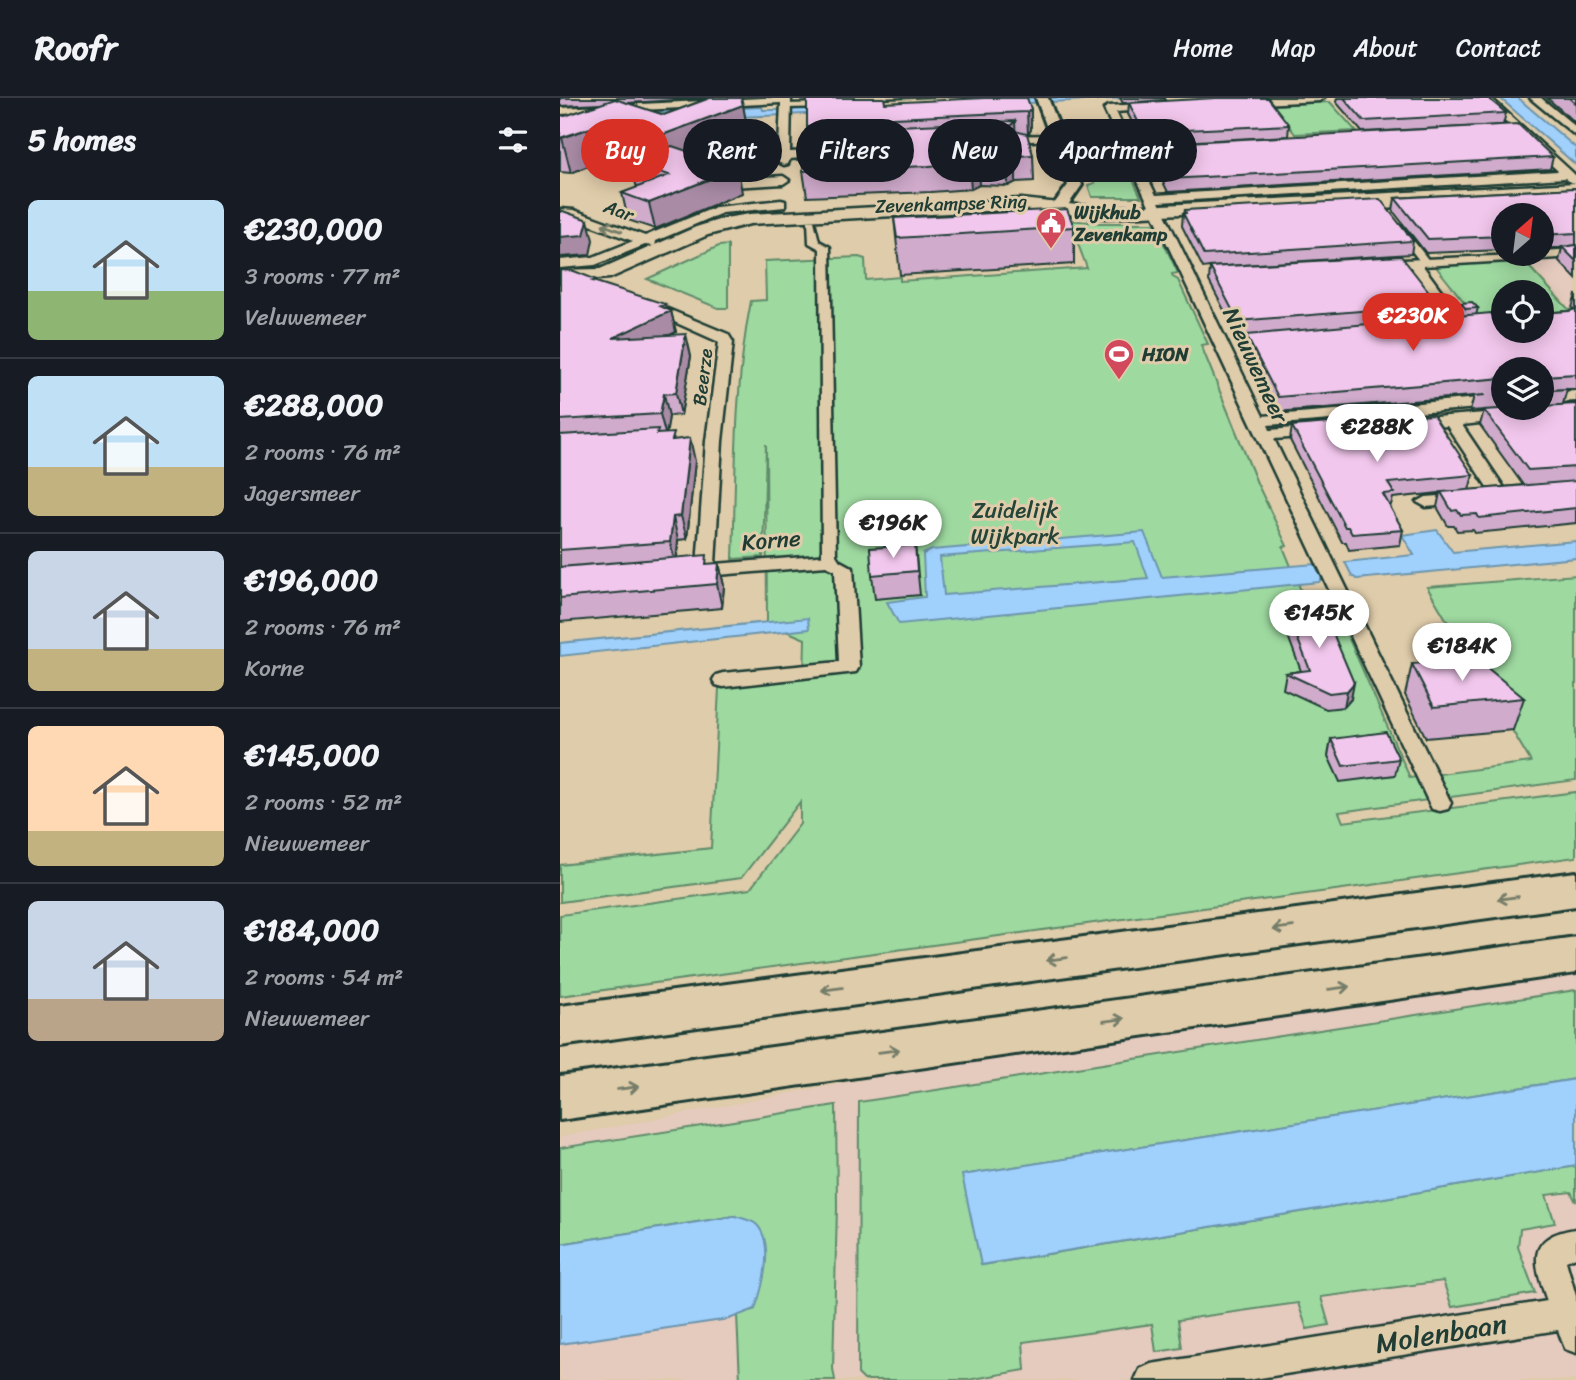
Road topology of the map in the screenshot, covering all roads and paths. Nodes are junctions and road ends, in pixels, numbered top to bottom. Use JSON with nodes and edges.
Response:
{"nodes":[{"id":1,"x":998,"y":98,"type":"edge"},
{"id":2,"x":1319,"y":98,"type":"edge"},
{"id":3,"x":1485,"y":98,"type":"edge"},
{"id":4,"x":1535,"y":98,"type":"edge"},
{"id":5,"x":973,"y":99,"type":"edge"},
{"id":6,"x":898,"y":101,"type":"edge"},
{"id":7,"x":1043,"y":101,"type":"edge"},
{"id":8,"x":1233,"y":103,"type":"edge"},
{"id":9,"x":846,"y":104,"type":"edge"},
{"id":10,"x":859,"y":104,"type":"edge"},
{"id":11,"x":786,"y":106,"type":"edge"},
{"id":12,"x":1163,"y":106,"type":"edge"},
{"id":13,"x":560,"y":111,"type":"edge"},
{"id":14,"x":1050,"y":119,"type":"edge"},
{"id":15,"x":1573,"y":128,"type":"edge"},
{"id":16,"x":1520,"y":130,"type":"junction"},
{"id":17,"x":1507,"y":131,"type":"edge"},
{"id":18,"x":784,"y":152,"type":"junction"},
{"id":19,"x":796,"y":152,"type":"edge"},
{"id":20,"x":783,"y":180,"type":"junction"},
{"id":21,"x":1574,"y":181,"type":"edge"},
{"id":22,"x":1074,"y":182,"type":"edge"},
{"id":23,"x":1576,"y":194,"type":"edge"},
{"id":24,"x":1062,"y":206,"type":"junction"},
{"id":25,"x":1156,"y":208,"type":"junction"},
{"id":26,"x":782,"y":211,"type":"junction"},
{"id":27,"x":560,"y":213,"type":"edge"},
{"id":28,"x":560,"y":222,"type":"edge"},
{"id":29,"x":811,"y":223,"type":"dead end"},
{"id":30,"x":1395,"y":224,"type":"edge"},
{"id":31,"x":646,"y":248,"type":"junction"},
{"id":32,"x":1576,"y":253,"type":"edge"},
{"id":33,"x":1420,"y":262,"type":"junction"},
{"id":34,"x":560,"y":264,"type":"edge"},
{"id":35,"x":1360,"y":266,"type":"edge"},
{"id":36,"x":560,"y":276,"type":"edge"},
{"id":37,"x":600,"y":282,"type":"junction"},
{"id":38,"x":560,"y":285,"type":"edge"},
{"id":39,"x":634,"y":299,"type":"edge"},
{"id":40,"x":1459,"y":324,"type":"edge"},
{"id":41,"x":1576,"y":396,"type":"edge"},
{"id":42,"x":1491,"y":402,"type":"edge"},
{"id":43,"x":1554,"y":404,"type":"edge"},
{"id":44,"x":1554,"y":410,"type":"edge"},
{"id":45,"x":1576,"y":411,"type":"edge"},
{"id":46,"x":1491,"y":416,"type":"edge"},
{"id":47,"x":1452,"y":421,"type":"junction"},
{"id":48,"x":1261,"y":428,"type":"junction"},
{"id":49,"x":1426,"y":502,"type":"dead end"},
{"id":50,"x":834,"y":563,"type":"junction"},
{"id":51,"x":706,"y":571,"type":"junction"},
{"id":52,"x":666,"y":574,"type":"edge"},
{"id":53,"x":723,"y":680,"type":"dead end"},
{"id":54,"x":1440,"y":803,"type":"dead end"},
{"id":55,"x":1576,"y":889,"type":"edge"},
{"id":56,"x":1576,"y":955,"type":"edge"},
{"id":57,"x":560,"y":1026,"type":"edge"},
{"id":58,"x":560,"y":1098,"type":"edge"},
{"id":59,"x":1576,"y":1243,"type":"edge"},
{"id":60,"x":1571,"y":1325,"type":"edge"},
{"id":61,"x":1151,"y":1380,"type":"edge"}],
"edges":[{"from":1,"to":5,"type":"street"},
{"from":2,"to":8,"type":"street"},
{"from":3,"to":16,"type":"street"},
{"from":4,"to":15,"type":"street"},
{"from":5,"to":6,"type":"street"},
{"from":6,"to":10,"type":"street"},
{"from":7,"to":14,"type":"street"},
{"from":9,"to":11,"type":"street"},
{"from":11,"to":13,"type":"street"},
{"from":11,"to":18,"type":"street"},
{"from":12,"to":25,"type":"street","name":"Nieuwemeer"},
{"from":16,"to":17,"type":"street"},
{"from":16,"to":21,"type":"street"},
{"from":18,"to":19,"type":"street"},
{"from":18,"to":20,"type":"street"},
{"from":18,"to":20,"type":"street"},
{"from":20,"to":26,"type":"street"},
{"from":21,"to":25,"type":"main road","name":"Zevenkampse Ring"},
{"from":22,"to":24,"type":"street"},
{"from":23,"to":25,"type":"street","name":"Zevenkampse Ring"},
{"from":24,"to":25,"type":"main road","name":"Zevenkampse Ring"},
{"from":24,"to":26,"type":"main road","name":"Zevenkampse Ring"},
{"from":25,"to":48,"type":"street","name":"Nieuwemeer"},
{"from":26,"to":31,"type":"main road","name":"Zevenkampse Ring"},
{"from":31,"to":27,"type":"street","name":"Aar","one_way":true},
{"from":28,"to":31,"type":"street","name":"Aar"},
{"from":29,"to":50,"type":"street"},
{"from":30,"to":33,"type":"street"},
{"from":31,"to":34,"type":"street","name":"Zevenkampse Ring"},
{"from":31,"to":37,"type":"main road","name":"Zevenkampse Ring"},
{"from":32,"to":33,"type":"street"},
{"from":33,"to":35,"type":"street"},
{"from":33,"to":40,"type":"street"},
{"from":36,"to":37,"type":"main road","name":"Zevenkampse Ring"},
{"from":37,"to":38,"type":"street","name":"Zevenkampse Ring"},
{"from":39,"to":51,"type":"street","name":"Beerze"},
{"from":41,"to":43,"type":"street"},
{"from":42,"to":48,"type":"street"},
{"from":44,"to":45,"type":"street"},
{"from":46,"to":47,"type":"street"},
{"from":47,"to":48,"type":"street"},
{"from":47,"to":49,"type":"street"},
{"from":48,"to":54,"type":"street","name":"Nieuwemeer"},
{"from":50,"to":51,"type":"street","name":"Korne"},
{"from":50,"to":53,"type":"street"},
{"from":51,"to":52,"type":"street","name":"Korne"},
{"from":55,"to":57,"type":"highway","one_way":true},
{"from":58,"to":56,"type":"highway","one_way":true},
{"from":59,"to":60,"type":"street","name":"Molenbaan"},
{"from":60,"to":61,"type":"street","name":"Molenbaan"}]}
